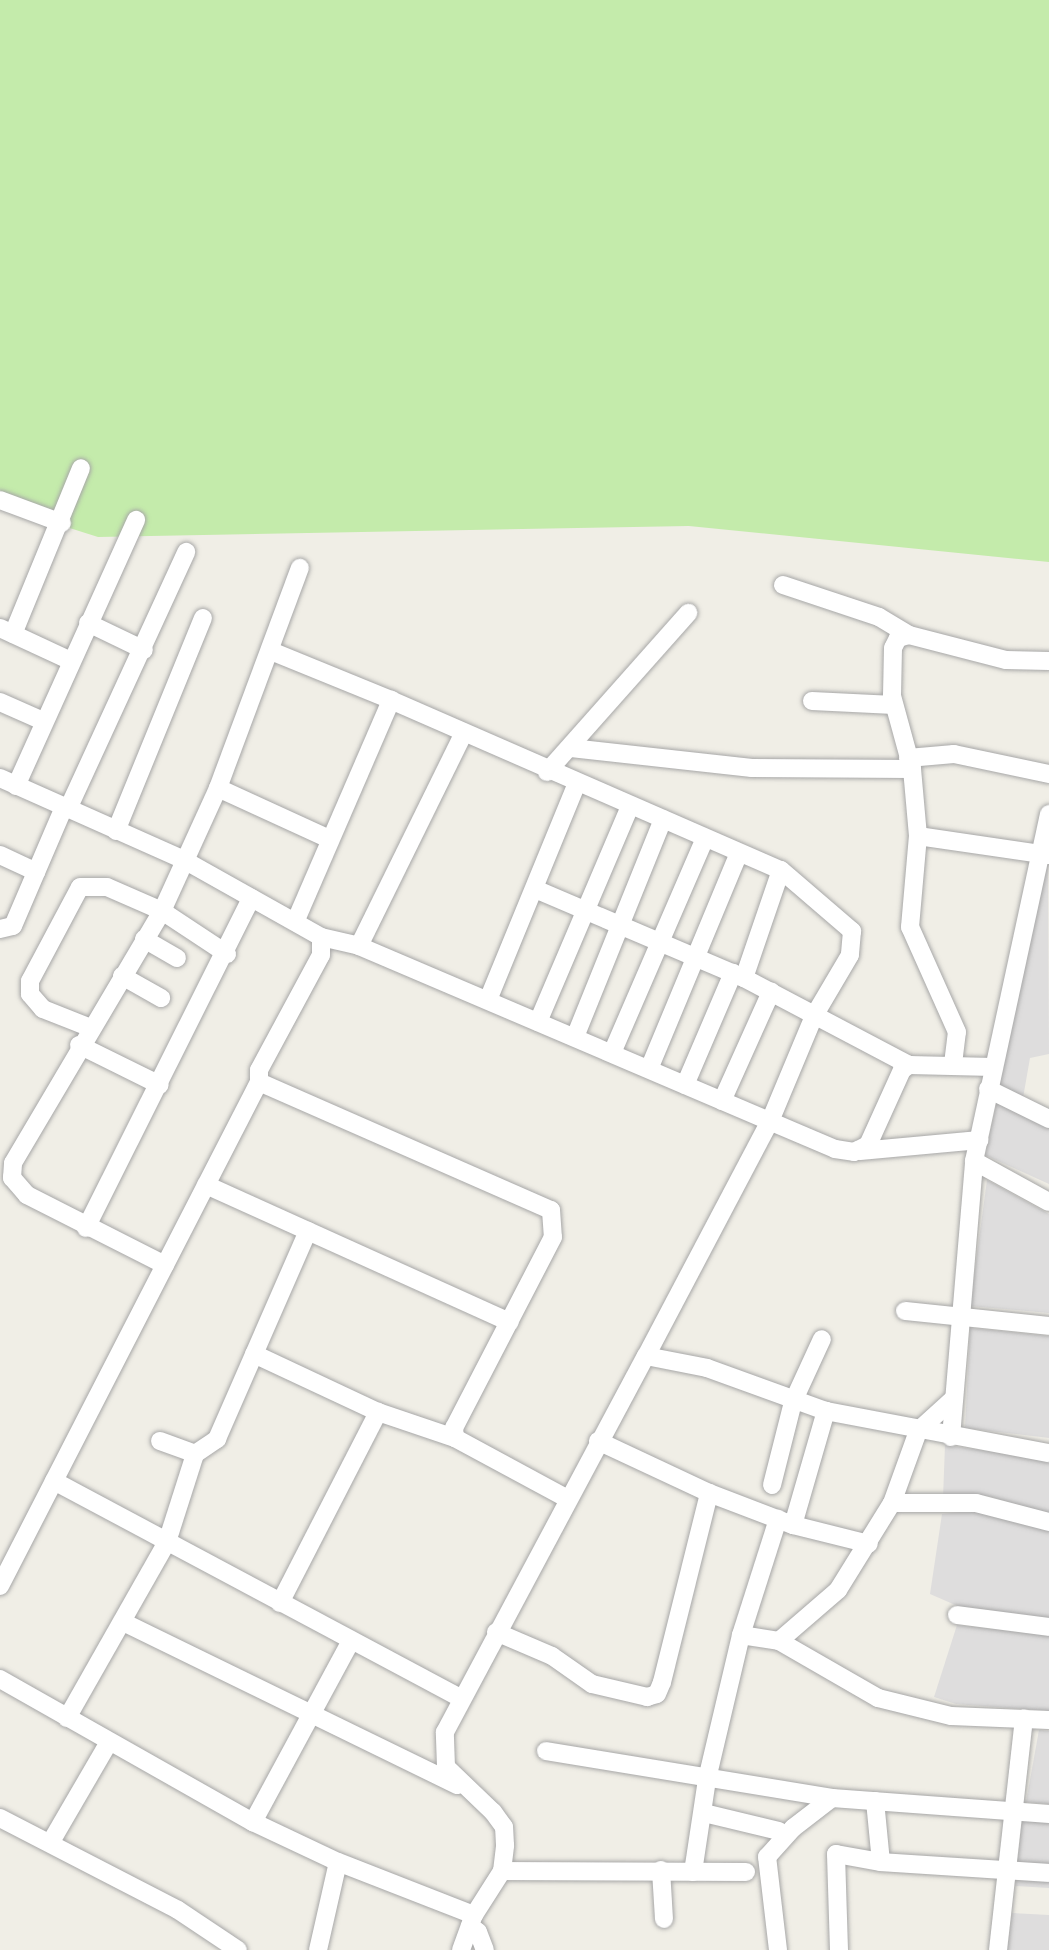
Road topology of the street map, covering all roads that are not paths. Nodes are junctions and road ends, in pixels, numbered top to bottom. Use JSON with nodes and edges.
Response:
{"nodes":[{"id":1,"x":81,"y":468,"type":"dead end"},
{"id":2,"x":0,"y":500,"type":"edge"},
{"id":3,"x":136,"y":520,"type":"dead end"},
{"id":4,"x":62,"y":523,"type":"junction"},
{"id":5,"x":186,"y":552,"type":"dead end"},
{"id":6,"x":300,"y":568,"type":"dead end"},
{"id":7,"x":783,"y":585,"type":"dead end"},
{"id":8,"x":688,"y":613,"type":"dead end"},
{"id":9,"x":203,"y":618,"type":"dead end"},
{"id":10,"x":88,"y":623,"type":"junction"},
{"id":11,"x":6,"y":631,"type":"edge"},
{"id":12,"x":909,"y":635,"type":"junction"},
{"id":13,"x":144,"y":650,"type":"junction"},
{"id":14,"x":271,"y":651,"type":"junction"},
{"id":15,"x":71,"y":661,"type":"junction"},
{"id":16,"x":1049,"y":661,"type":"edge"},
{"id":17,"x":391,"y":700,"type":"junction"},
{"id":18,"x":812,"y":701,"type":"dead end"},
{"id":19,"x":0,"y":702,"type":"edge"},
{"id":20,"x":894,"y":705,"type":"junction"},
{"id":21,"x":43,"y":721,"type":"junction"},
{"id":22,"x":463,"y":735,"type":"junction"},
{"id":23,"x":571,"y":748,"type":"junction"},
{"id":24,"x":910,"y":763,"type":"junction"},
{"id":25,"x":547,"y":772,"type":"junction"},
{"id":26,"x":1049,"y":774,"type":"edge"},
{"id":27,"x":8,"y":782,"type":"edge"},
{"id":28,"x":576,"y":785,"type":"junction"},
{"id":29,"x":218,"y":788,"type":"junction"},
{"id":30,"x":630,"y":806,"type":"junction"},
{"id":31,"x":69,"y":810,"type":"junction"},
{"id":32,"x":1049,"y":814,"type":"edge"},
{"id":33,"x":663,"y":819,"type":"junction"},
{"id":34,"x":108,"y":828,"type":"junction"},
{"id":35,"x":918,"y":836,"type":"junction"},
{"id":36,"x":327,"y":838,"type":"junction"},
{"id":37,"x":704,"y":840,"type":"junction"},
{"id":38,"x":739,"y":853,"type":"junction"},
{"id":39,"x":1044,"y":853,"type":"edge"},
{"id":40,"x":0,"y":855,"type":"edge"},
{"id":41,"x":184,"y":860,"type":"junction"},
{"id":42,"x":781,"y":870,"type":"junction"},
{"id":43,"x":36,"y":872,"type":"junction"},
{"id":44,"x":535,"y":889,"type":"junction"},
{"id":45,"x":251,"y":898,"type":"junction"},
{"id":46,"x":584,"y":910,"type":"junction"},
{"id":47,"x":162,"y":911,"type":"junction"},
{"id":48,"x":296,"y":920,"type":"junction"},
{"id":49,"x":623,"y":926,"type":"junction"},
{"id":50,"x":0,"y":929,"type":"edge"},
{"id":51,"x":321,"y":937,"type":"junction"},
{"id":52,"x":144,"y":939,"type":"junction"},
{"id":53,"x":662,"y":943,"type":"junction"},
{"id":54,"x":359,"y":946,"type":"junction"},
{"id":55,"x":227,"y":954,"type":"junction"},
{"id":56,"x":696,"y":957,"type":"junction"},
{"id":57,"x":177,"y":958,"type":"dead end"},
{"id":58,"x":122,"y":976,"type":"junction"},
{"id":59,"x":739,"y":976,"type":"junction"},
{"id":60,"x":771,"y":992,"type":"junction"},
{"id":61,"x":161,"y":998,"type":"dead end"},
{"id":62,"x":488,"y":1000,"type":"junction"},
{"id":63,"x":814,"y":1016,"type":"junction"},
{"id":64,"x":538,"y":1022,"type":"junction"},
{"id":65,"x":91,"y":1028,"type":"junction"},
{"id":66,"x":575,"y":1037,"type":"junction"},
{"id":67,"x":79,"y":1045,"type":"junction"},
{"id":68,"x":612,"y":1053,"type":"junction"},
{"id":69,"x":953,"y":1064,"type":"junction"},
{"id":70,"x":909,"y":1065,"type":"junction"},
{"id":71,"x":993,"y":1067,"type":"junction"},
{"id":72,"x":649,"y":1069,"type":"junction"},
{"id":73,"x":259,"y":1082,"type":"junction"},
{"id":74,"x":160,"y":1085,"type":"junction"},
{"id":75,"x":685,"y":1085,"type":"junction"},
{"id":76,"x":988,"y":1089,"type":"junction"},
{"id":77,"x":722,"y":1101,"type":"junction"},
{"id":78,"x":1049,"y":1119,"type":"edge"},
{"id":79,"x":770,"y":1121,"type":"junction"},
{"id":80,"x":979,"y":1140,"type":"junction"},
{"id":81,"x":860,"y":1151,"type":"junction"},
{"id":82,"x":974,"y":1161,"type":"junction"},
{"id":83,"x":206,"y":1185,"type":"junction"},
{"id":84,"x":1049,"y":1202,"type":"edge"},
{"id":85,"x":86,"y":1228,"type":"junction"},
{"id":86,"x":308,"y":1231,"type":"junction"},
{"id":87,"x":165,"y":1265,"type":"junction"},
{"id":88,"x":905,"y":1311,"type":"dead end"},
{"id":89,"x":958,"y":1318,"type":"junction"},
{"id":90,"x":510,"y":1322,"type":"junction"},
{"id":91,"x":1049,"y":1326,"type":"edge"},
{"id":92,"x":822,"y":1339,"type":"dead end"},
{"id":93,"x":254,"y":1354,"type":"junction"},
{"id":94,"x":646,"y":1356,"type":"junction"},
{"id":95,"x":953,"y":1399,"type":"junction"},
{"id":96,"x":793,"y":1402,"type":"junction"},
{"id":97,"x":826,"y":1411,"type":"junction"},
{"id":98,"x":378,"y":1412,"type":"junction"},
{"id":99,"x":918,"y":1431,"type":"junction"},
{"id":100,"x":951,"y":1437,"type":"junction"},
{"id":101,"x":455,"y":1438,"type":"junction"},
{"id":102,"x":160,"y":1441,"type":"dead end"},
{"id":103,"x":598,"y":1441,"type":"junction"},
{"id":104,"x":1049,"y":1453,"type":"edge"},
{"id":105,"x":195,"y":1454,"type":"junction"},
{"id":106,"x":54,"y":1481,"type":"junction"},
{"id":107,"x":772,"y":1485,"type":"dead end"},
{"id":108,"x":709,"y":1493,"type":"junction"},
{"id":109,"x":566,"y":1498,"type":"junction"},
{"id":110,"x":892,"y":1503,"type":"junction"},
{"id":111,"x":785,"y":1522,"type":"junction"},
{"id":112,"x":1049,"y":1522,"type":"edge"},
{"id":113,"x":167,"y":1542,"type":"junction"},
{"id":114,"x":869,"y":1544,"type":"junction"},
{"id":115,"x":0,"y":1586,"type":"edge"},
{"id":116,"x":280,"y":1603,"type":"junction"},
{"id":117,"x":957,"y":1615,"type":"dead end"},
{"id":118,"x":123,"y":1622,"type":"junction"},
{"id":119,"x":1049,"y":1627,"type":"edge"},
{"id":120,"x":496,"y":1632,"type":"junction"},
{"id":121,"x":741,"y":1635,"type":"junction"},
{"id":122,"x":351,"y":1641,"type":"junction"},
{"id":123,"x":779,"y":1641,"type":"junction"},
{"id":124,"x":0,"y":1679,"type":"edge"},
{"id":125,"x":461,"y":1698,"type":"junction"},
{"id":126,"x":67,"y":1718,"type":"junction"},
{"id":127,"x":313,"y":1718,"type":"junction"},
{"id":128,"x":1024,"y":1718,"type":"junction"},
{"id":129,"x":1049,"y":1720,"type":"edge"},
{"id":130,"x":109,"y":1742,"type":"junction"},
{"id":131,"x":546,"y":1751,"type":"dead end"},
{"id":132,"x":707,"y":1779,"type":"junction"},
{"id":133,"x":463,"y":1788,"type":"junction"},
{"id":134,"x":832,"y":1798,"type":"junction"},
{"id":135,"x":875,"y":1801,"type":"junction"},
{"id":136,"x":1011,"y":1811,"type":"junction"},
{"id":137,"x":704,"y":1813,"type":"junction"},
{"id":138,"x":1049,"y":1814,"type":"edge"},
{"id":139,"x":0,"y":1818,"type":"edge"},
{"id":140,"x":253,"y":1822,"type":"junction"},
{"id":141,"x":779,"y":1831,"type":"dead end"},
{"id":142,"x":52,"y":1840,"type":"junction"},
{"id":143,"x":338,"y":1862,"type":"junction"},
{"id":144,"x":881,"y":1862,"type":"junction"},
{"id":145,"x":661,"y":1870,"type":"junction"},
{"id":146,"x":1011,"y":1870,"type":"junction"},
{"id":147,"x":502,"y":1871,"type":"junction"},
{"id":148,"x":693,"y":1872,"type":"junction"},
{"id":149,"x":746,"y":1872,"type":"dead end"},
{"id":150,"x":1049,"y":1873,"type":"edge"},
{"id":151,"x":664,"y":1919,"type":"dead end"},
{"id":152,"x":472,"y":1920,"type":"junction"},
{"id":153,"x":238,"y":1950,"type":"edge"},
{"id":154,"x":318,"y":1950,"type":"edge"},
{"id":155,"x":461,"y":1950,"type":"edge"},
{"id":156,"x":485,"y":1950,"type":"edge"},
{"id":157,"x":778,"y":1950,"type":"edge"},
{"id":158,"x":839,"y":1950,"type":"edge"},
{"id":159,"x":998,"y":1950,"type":"edge"}],
"edges":[{"from":1,"to":4,"type":"street"},
{"from":2,"to":4,"type":"street"},
{"from":3,"to":10,"type":"street"},
{"from":4,"to":11,"type":"street"},
{"from":5,"to":13,"type":"street"},
{"from":6,"to":14,"type":"street"},
{"from":7,"to":12,"type":"street"},
{"from":8,"to":23,"type":"street"},
{"from":9,"to":34,"type":"street"},
{"from":10,"to":13,"type":"street"},
{"from":10,"to":15,"type":"street"},
{"from":11,"to":15,"type":"street"},
{"from":12,"to":16,"type":"street"},
{"from":12,"to":20,"type":"street"},
{"from":13,"to":31,"type":"street"},
{"from":14,"to":17,"type":"street"},
{"from":14,"to":29,"type":"street"},
{"from":15,"to":21,"type":"street"},
{"from":17,"to":22,"type":"street"},
{"from":17,"to":36,"type":"street"},
{"from":18,"to":20,"type":"street"},
{"from":19,"to":21,"type":"street"},
{"from":20,"to":24,"type":"street"},
{"from":21,"to":27,"type":"street"},
{"from":22,"to":25,"type":"street"},
{"from":22,"to":54,"type":"street"},
{"from":23,"to":24,"type":"street"},
{"from":23,"to":25,"type":"street"},
{"from":24,"to":26,"type":"street"},
{"from":24,"to":35,"type":"street"},
{"from":25,"to":28,"type":"street"},
{"from":27,"to":31,"type":"street"},
{"from":28,"to":30,"type":"street"},
{"from":28,"to":44,"type":"street"},
{"from":29,"to":36,"type":"street"},
{"from":29,"to":41,"type":"street"},
{"from":30,"to":33,"type":"street"},
{"from":30,"to":46,"type":"street"},
{"from":31,"to":34,"type":"street"},
{"from":31,"to":43,"type":"street"},
{"from":32,"to":39,"type":"street"},
{"from":33,"to":37,"type":"street"},
{"from":33,"to":49,"type":"street"},
{"from":34,"to":41,"type":"street"},
{"from":35,"to":39,"type":"street"},
{"from":35,"to":69,"type":"street"},
{"from":36,"to":48,"type":"street"},
{"from":37,"to":38,"type":"street"},
{"from":37,"to":53,"type":"street"},
{"from":38,"to":42,"type":"street"},
{"from":38,"to":56,"type":"street"},
{"from":39,"to":71,"type":"street"},
{"from":40,"to":43,"type":"street"},
{"from":41,"to":45,"type":"street"},
{"from":41,"to":47,"type":"street"},
{"from":42,"to":59,"type":"street"},
{"from":42,"to":63,"type":"street"},
{"from":43,"to":50,"type":"street"},
{"from":44,"to":46,"type":"street"},
{"from":44,"to":62,"type":"street"},
{"from":45,"to":48,"type":"street"},
{"from":45,"to":55,"type":"street"},
{"from":46,"to":49,"type":"street"},
{"from":46,"to":64,"type":"street"},
{"from":47,"to":52,"type":"street"},
{"from":47,"to":55,"type":"street"},
{"from":47,"to":65,"type":"street"},
{"from":48,"to":51,"type":"street"},
{"from":49,"to":53,"type":"street"},
{"from":49,"to":66,"type":"street"},
{"from":51,"to":54,"type":"street"},
{"from":51,"to":73,"type":"street"},
{"from":52,"to":57,"type":"street"},
{"from":52,"to":58,"type":"street"},
{"from":53,"to":56,"type":"street"},
{"from":53,"to":68,"type":"street"},
{"from":54,"to":62,"type":"street"},
{"from":55,"to":74,"type":"street"},
{"from":56,"to":59,"type":"street"},
{"from":56,"to":72,"type":"street"},
{"from":58,"to":61,"type":"street"},
{"from":58,"to":65,"type":"street"},
{"from":59,"to":60,"type":"street"},
{"from":59,"to":75,"type":"street"},
{"from":60,"to":63,"type":"street"},
{"from":60,"to":77,"type":"street"},
{"from":62,"to":64,"type":"street"},
{"from":63,"to":70,"type":"street"},
{"from":63,"to":79,"type":"street"},
{"from":64,"to":66,"type":"street"},
{"from":65,"to":67,"type":"street"},
{"from":66,"to":68,"type":"street"},
{"from":67,"to":74,"type":"street"},
{"from":67,"to":85,"type":"street"},
{"from":68,"to":72,"type":"street"},
{"from":69,"to":70,"type":"street"},
{"from":69,"to":71,"type":"street"},
{"from":70,"to":81,"type":"street"},
{"from":71,"to":76,"type":"street"},
{"from":72,"to":75,"type":"street"},
{"from":73,"to":83,"type":"street"},
{"from":73,"to":90,"type":"street"},
{"from":74,"to":85,"type":"street"},
{"from":75,"to":77,"type":"street"},
{"from":76,"to":78,"type":"street"},
{"from":76,"to":80,"type":"street"},
{"from":77,"to":79,"type":"street"},
{"from":79,"to":81,"type":"street"},
{"from":79,"to":94,"type":"street"},
{"from":80,"to":81,"type":"street"},
{"from":80,"to":82,"type":"street"},
{"from":82,"to":84,"type":"street"},
{"from":82,"to":89,"type":"street"},
{"from":83,"to":86,"type":"street"},
{"from":83,"to":87,"type":"street"},
{"from":85,"to":87,"type":"street"},
{"from":86,"to":90,"type":"street"},
{"from":86,"to":93,"type":"street"},
{"from":87,"to":106,"type":"street"},
{"from":88,"to":89,"type":"street"},
{"from":89,"to":91,"type":"street"},
{"from":89,"to":95,"type":"street"},
{"from":90,"to":101,"type":"street"},
{"from":92,"to":96,"type":"street"},
{"from":93,"to":98,"type":"street"},
{"from":93,"to":105,"type":"street"},
{"from":94,"to":96,"type":"street"},
{"from":94,"to":103,"type":"street"},
{"from":95,"to":99,"type":"street"},
{"from":95,"to":100,"type":"street"},
{"from":96,"to":97,"type":"street"},
{"from":96,"to":107,"type":"street"},
{"from":97,"to":99,"type":"street"},
{"from":97,"to":111,"type":"street"},
{"from":98,"to":101,"type":"street"},
{"from":98,"to":116,"type":"street"},
{"from":99,"to":100,"type":"street"},
{"from":99,"to":110,"type":"street"},
{"from":100,"to":104,"type":"street"},
{"from":101,"to":109,"type":"street"},
{"from":102,"to":105,"type":"street"},
{"from":103,"to":108,"type":"street"},
{"from":103,"to":109,"type":"street"},
{"from":105,"to":113,"type":"street"},
{"from":106,"to":113,"type":"street"},
{"from":106,"to":115,"type":"street"},
{"from":108,"to":111,"type":"street"},
{"from":108,"to":120,"type":"street"},
{"from":109,"to":120,"type":"street"},
{"from":110,"to":112,"type":"street"},
{"from":110,"to":114,"type":"street"},
{"from":111,"to":114,"type":"street"},
{"from":111,"to":121,"type":"street"},
{"from":113,"to":116,"type":"street"},
{"from":113,"to":118,"type":"street"},
{"from":114,"to":123,"type":"street"},
{"from":116,"to":122,"type":"street"},
{"from":117,"to":119,"type":"street"},
{"from":118,"to":126,"type":"street"},
{"from":118,"to":127,"type":"street"},
{"from":120,"to":125,"type":"street"},
{"from":121,"to":123,"type":"street"},
{"from":121,"to":132,"type":"street"},
{"from":122,"to":125,"type":"street"},
{"from":122,"to":127,"type":"street"},
{"from":123,"to":128,"type":"street"},
{"from":124,"to":126,"type":"street"},
{"from":125,"to":133,"type":"street"},
{"from":126,"to":130,"type":"street"},
{"from":127,"to":133,"type":"street"},
{"from":127,"to":140,"type":"street"},
{"from":128,"to":129,"type":"street"},
{"from":128,"to":136,"type":"street"},
{"from":130,"to":140,"type":"street"},
{"from":130,"to":142,"type":"street"},
{"from":131,"to":132,"type":"street"},
{"from":132,"to":134,"type":"street"},
{"from":132,"to":137,"type":"street"},
{"from":133,"to":147,"type":"street"},
{"from":134,"to":135,"type":"street"},
{"from":134,"to":157,"type":"street"},
{"from":135,"to":136,"type":"street"},
{"from":135,"to":144,"type":"street"},
{"from":136,"to":138,"type":"street"},
{"from":136,"to":146,"type":"street"},
{"from":137,"to":141,"type":"street"},
{"from":137,"to":148,"type":"street"},
{"from":139,"to":142,"type":"street"},
{"from":140,"to":143,"type":"street"},
{"from":142,"to":153,"type":"street"},
{"from":143,"to":152,"type":"street"},
{"from":143,"to":154,"type":"street"},
{"from":144,"to":146,"type":"street"},
{"from":144,"to":158,"type":"street"},
{"from":145,"to":147,"type":"street"},
{"from":145,"to":148,"type":"street"},
{"from":145,"to":151,"type":"street"},
{"from":146,"to":150,"type":"street"},
{"from":146,"to":159,"type":"street"},
{"from":147,"to":152,"type":"street"},
{"from":148,"to":149,"type":"street"},
{"from":152,"to":155,"type":"street"},
{"from":152,"to":156,"type":"street"}]}
